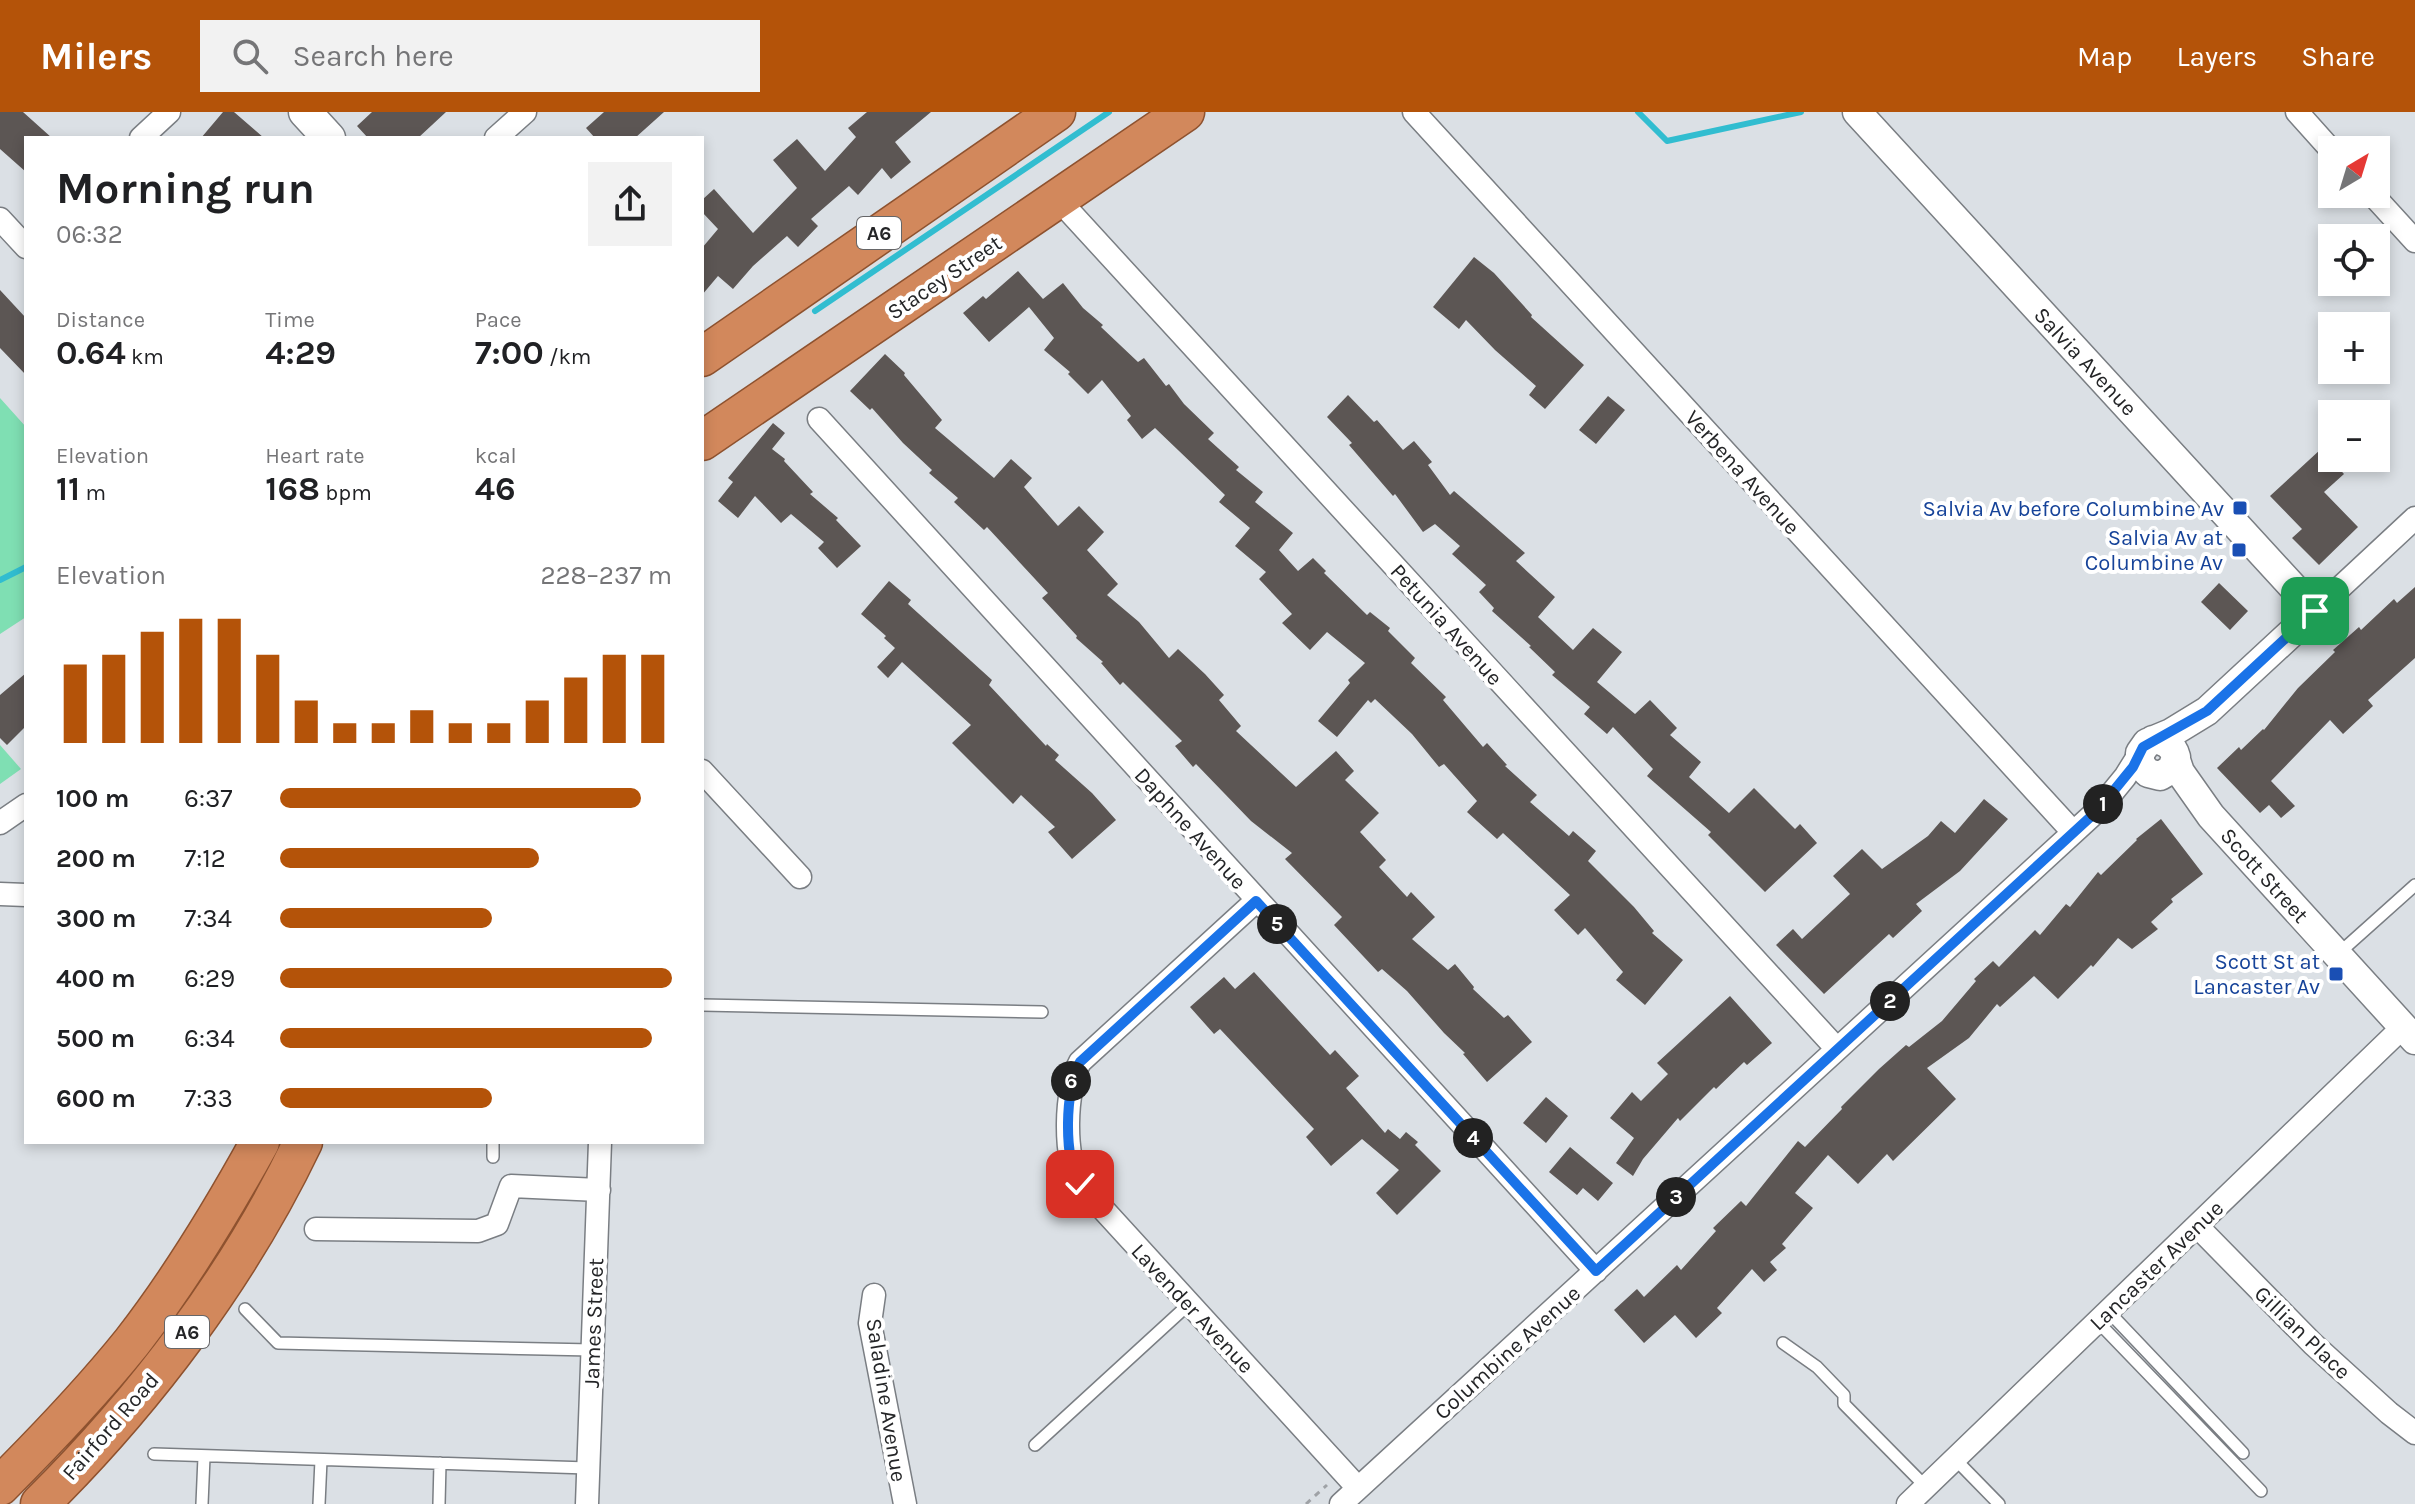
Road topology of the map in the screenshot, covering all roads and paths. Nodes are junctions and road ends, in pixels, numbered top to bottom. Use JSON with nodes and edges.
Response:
{"nodes":[{"id":1,"x":169,"y":112,"type":"edge"},
{"id":2,"x":305,"y":112,"type":"edge"},
{"id":3,"x":525,"y":112,"type":"edge"},
{"id":4,"x":1056,"y":112,"type":"edge"},
{"id":5,"x":1185,"y":112,"type":"edge"},
{"id":6,"x":1414,"y":112,"type":"edge"},
{"id":7,"x":1857,"y":112,"type":"edge"},
{"id":8,"x":2297,"y":112,"type":"edge"},
{"id":9,"x":143,"y":136,"type":"edge"},
{"id":10,"x":327,"y":136,"type":"edge"},
{"id":11,"x":498,"y":136,"type":"edge"},
{"id":12,"x":2319,"y":136,"type":"edge"},
{"id":13,"x":1058,"y":199,"type":"junction"},
{"id":14,"x":2385,"y":208,"type":"edge"},
{"id":15,"x":0,"y":219,"type":"edge"},
{"id":16,"x":2415,"y":241,"type":"edge"},
{"id":17,"x":24,"y":244,"type":"edge"},
{"id":18,"x":704,"y":356,"type":"edge"},
{"id":19,"x":819,"y":419,"type":"dead end"},
{"id":20,"x":704,"y":440,"type":"edge"},
{"id":21,"x":2415,"y":518,"type":"edge"},
{"id":22,"x":2315,"y":611,"type":"junction"},
{"id":23,"x":2159,"y":760,"type":"junction"},
{"id":24,"x":704,"y":773,"type":"edge"},
{"id":25,"x":24,"y":806,"type":"edge"},
{"id":26,"x":0,"y":823,"type":"edge"},
{"id":27,"x":2073,"y":832,"type":"junction"},
{"id":28,"x":800,"y":877,"type":"dead end"},
{"id":29,"x":2415,"y":885,"type":"edge"},
{"id":30,"x":0,"y":894,"type":"edge"},
{"id":31,"x":24,"y":895,"type":"edge"},
{"id":32,"x":1256,"y":901,"type":"junction"},
{"id":33,"x":2337,"y":954,"type":"junction"},
{"id":34,"x":704,"y":1005,"type":"edge"},
{"id":35,"x":1042,"y":1012,"type":"dead end"},
{"id":36,"x":2409,"y":1033,"type":"edge"},
{"id":37,"x":1837,"y":1049,"type":"junction"},
{"id":38,"x":259,"y":1144,"type":"edge"},
{"id":39,"x":302,"y":1144,"type":"edge"},
{"id":40,"x":493,"y":1144,"type":"edge"},
{"id":41,"x":600,"y":1144,"type":"edge"},
{"id":42,"x":493,"y":1157,"type":"dead end"},
{"id":43,"x":599,"y":1190,"type":"junction"},
{"id":44,"x":2197,"y":1226,"type":"junction"},
{"id":45,"x":316,"y":1229,"type":"dead end"},
{"id":46,"x":1596,"y":1271,"type":"junction"},
{"id":47,"x":874,"y":1295,"type":"dead end"},
{"id":48,"x":1189,"y":1304,"type":"junction"},
{"id":49,"x":245,"y":1309,"type":"dead end"},
{"id":50,"x":2103,"y":1316,"type":"junction"},
{"id":51,"x":1783,"y":1343,"type":"dead end"},
{"id":52,"x":592,"y":1350,"type":"junction"},
{"id":53,"x":2415,"y":1433,"type":"edge"},
{"id":54,"x":1035,"y":1445,"type":"dead end"},
{"id":55,"x":2243,"y":1453,"type":"dead end"},
{"id":56,"x":154,"y":1454,"type":"dead end"},
{"id":57,"x":204,"y":1457,"type":"junction"},
{"id":58,"x":1955,"y":1459,"type":"junction"},
{"id":59,"x":321,"y":1460,"type":"junction"},
{"id":60,"x":440,"y":1463,"type":"junction"},
{"id":61,"x":588,"y":1468,"type":"junction"},
{"id":62,"x":1328,"y":1483,"type":"dead end"},
{"id":63,"x":0,"y":1486,"type":"edge"},
{"id":64,"x":1926,"y":1487,"type":"junction"},
{"id":65,"x":1358,"y":1488,"type":"junction"},
{"id":66,"x":2261,"y":1491,"type":"dead end"},
{"id":67,"x":40,"y":1504,"type":"edge"},
{"id":68,"x":202,"y":1504,"type":"edge"},
{"id":69,"x":319,"y":1504,"type":"edge"},
{"id":70,"x":439,"y":1504,"type":"edge"},
{"id":71,"x":587,"y":1504,"type":"edge"},
{"id":72,"x":905,"y":1504,"type":"edge"},
{"id":73,"x":1306,"y":1504,"type":"edge"},
{"id":74,"x":1341,"y":1504,"type":"edge"},
{"id":75,"x":1908,"y":1504,"type":"edge"},
{"id":76,"x":1999,"y":1504,"type":"edge"}],
"edges":[{"from":1,"to":9,"type":"street"},
{"from":2,"to":10,"type":"main road"},
{"from":3,"to":11,"type":"street"},
{"from":4,"to":18,"type":"highway","number":"A6"},
{"from":5,"to":13,"type":"highway","name":"Stacey Street"},
{"from":6,"to":27,"type":"street","name":"Verbena Avenue"},
{"from":7,"to":22,"type":"street","name":"Salvia Avenue"},
{"from":8,"to":12,"type":"street"},
{"from":13,"to":20,"type":"highway","name":"Stacey Street"},
{"from":13,"to":37,"type":"street","name":"Petunia Avenue"},
{"from":14,"to":16,"type":"street"},
{"from":15,"to":17,"type":"street"},
{"from":19,"to":32,"type":"street","name":"Daphne Avenue"},
{"from":21,"to":22,"type":"street","name":"Columbine Avenue"},
{"from":22,"to":23,"type":"street","name":"Columbine Avenue"},
{"from":23,"to":27,"type":"street","name":"Columbine Avenue"},
{"from":23,"to":33,"type":"street","name":"Scott Street"},
{"from":24,"to":28,"type":"street"},
{"from":25,"to":26,"type":"street"},
{"from":27,"to":37,"type":"street","name":"Columbine Avenue"},
{"from":29,"to":33,"type":"lane"},
{"from":30,"to":31,"type":"street"},
{"from":32,"to":46,"type":"street","name":"Daphne Avenue"},
{"from":32,"to":48,"type":"street","name":"Lavender Avenue"},
{"from":33,"to":36,"type":"street","name":"Scott Street"},
{"from":34,"to":35,"type":"lane"},
{"from":36,"to":44,"type":"street","name":"Lancaster Avenue"},
{"from":37,"to":46,"type":"street","name":"Columbine Avenue"},
{"from":38,"to":63,"type":"highway","name":"Fairford Road","number":"A6"},
{"from":39,"to":67,"type":"highway","name":"Fairford Road","number":"A6"},
{"from":40,"to":42,"type":"lane"},
{"from":41,"to":43,"type":"street","name":"James Street"},
{"from":43,"to":45,"type":"street"},
{"from":43,"to":52,"type":"street","name":"James Street"},
{"from":44,"to":50,"type":"street","name":"Lancaster Avenue"},
{"from":44,"to":53,"type":"street","name":"Gillian Place"},
{"from":46,"to":65,"type":"street","name":"Columbine Avenue"},
{"from":47,"to":72,"type":"street","name":"Saladine Avenue"},
{"from":48,"to":54,"type":"lane"},
{"from":48,"to":65,"type":"street","name":"Lavender Avenue"},
{"from":49,"to":52,"type":"lane"},
{"from":50,"to":55,"type":"lane"},
{"from":50,"to":58,"type":"street","name":"Lancaster Avenue"},
{"from":50,"to":66,"type":"lane"},
{"from":51,"to":64,"type":"lane"},
{"from":52,"to":61,"type":"street","name":"James Street"},
{"from":56,"to":57,"type":"lane"},
{"from":57,"to":59,"type":"lane"},
{"from":57,"to":68,"type":"lane"},
{"from":58,"to":64,"type":"street","name":"Lancaster Avenue"},
{"from":58,"to":76,"type":"lane"},
{"from":59,"to":60,"type":"lane"},
{"from":59,"to":69,"type":"lane"},
{"from":60,"to":61,"type":"lane"},
{"from":60,"to":70,"type":"lane"},
{"from":61,"to":71,"type":"street","name":"James Street"},
{"from":62,"to":73,"type":"path"},
{"from":64,"to":75,"type":"street","name":"Lancaster Avenue"},
{"from":65,"to":74,"type":"street","name":"Columbine Avenue"}]}
